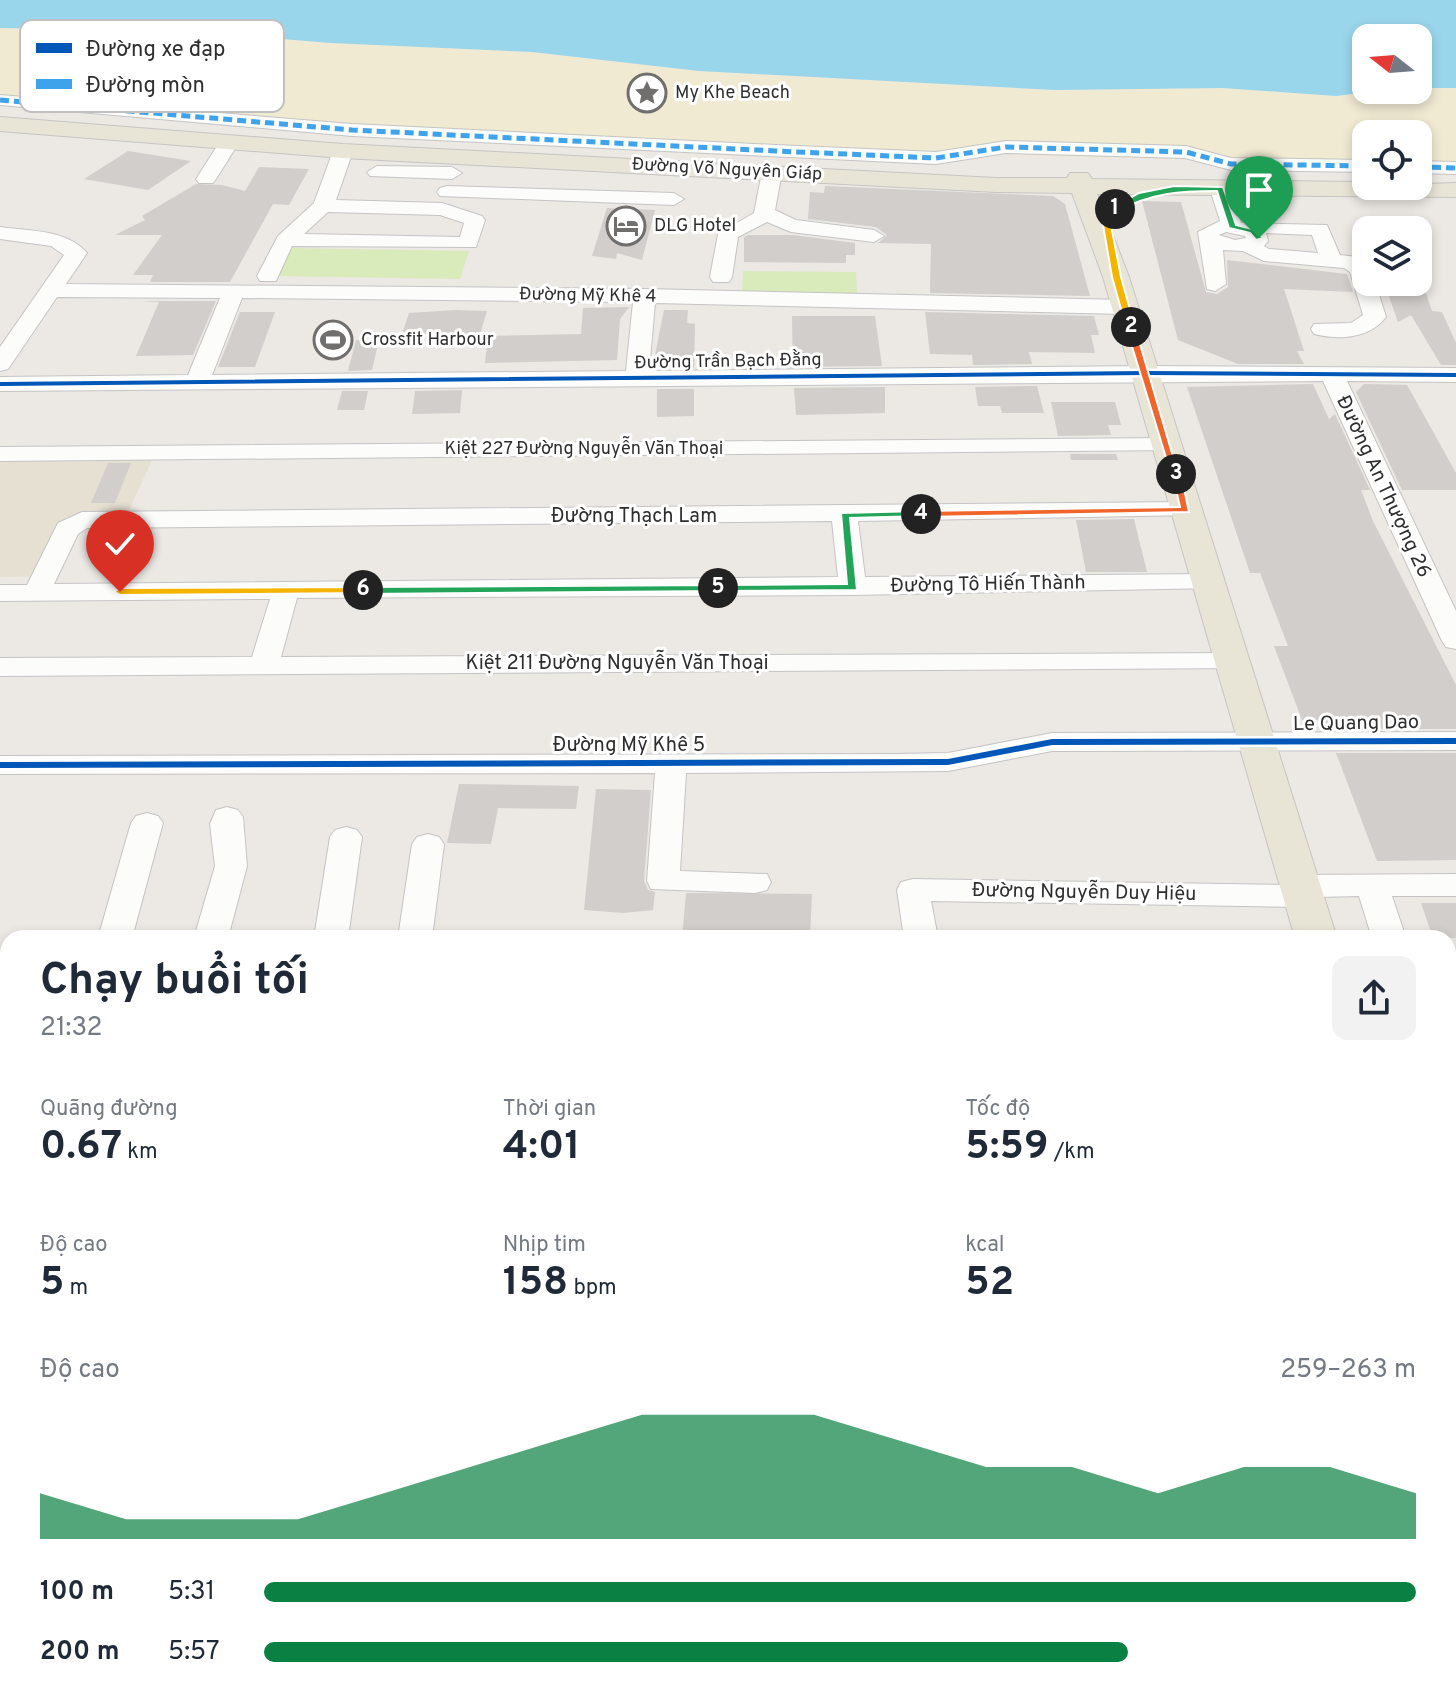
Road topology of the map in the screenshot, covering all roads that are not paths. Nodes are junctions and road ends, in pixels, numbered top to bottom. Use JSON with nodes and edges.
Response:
{"nodes":[{"id":1,"x":0,"y":100,"type":"edge"},
{"id":2,"x":20,"y":104,"type":"edge"},
{"id":3,"x":75,"y":112,"type":"edge"},
{"id":4,"x":2,"y":123,"type":"edge"},
{"id":5,"x":222,"y":131,"type":"junction"},
{"id":6,"x":348,"y":139,"type":"junction"},
{"id":7,"x":617,"y":152,"type":"junction"},
{"id":8,"x":548,"y":161,"type":"junction"},
{"id":9,"x":773,"y":161,"type":"junction"},
{"id":10,"x":1352,"y":166,"type":"edge"},
{"id":11,"x":1432,"y":167,"type":"edge"},
{"id":12,"x":1456,"y":168,"type":"edge"},
{"id":13,"x":377,"y":172,"type":"dead end"},
{"id":14,"x":206,"y":179,"type":"dead end"},
{"id":15,"x":985,"y":179,"type":"junction"},
{"id":16,"x":1352,"y":182,"type":"edge"},
{"id":17,"x":1432,"y":182,"type":"edge"},
{"id":18,"x":1456,"y":182,"type":"edge"},
{"id":19,"x":450,"y":183,"type":"junction"},
{"id":20,"x":1090,"y":183,"type":"junction"},
{"id":21,"x":1218,"y":185,"type":"junction"},
{"id":22,"x":1174,"y":189,"type":"junction"},
{"id":23,"x":1456,"y":190,"type":"edge"},
{"id":24,"x":534,"y":195,"type":"junction"},
{"id":25,"x":592,"y":196,"type":"junction"},
{"id":26,"x":674,"y":199,"type":"dead end"},
{"id":27,"x":323,"y":206,"type":"junction"},
{"id":28,"x":767,"y":214,"type":"junction"},
{"id":29,"x":1099,"y":219,"type":"junction"},
{"id":30,"x":0,"y":233,"type":"edge"},
{"id":31,"x":1245,"y":235,"type":"junction"},
{"id":32,"x":874,"y":236,"type":"dead end"},
{"id":33,"x":285,"y":240,"type":"junction"},
{"id":34,"x":268,"y":276,"type":"dead end"},
{"id":35,"x":721,"y":277,"type":"dead end"},
{"id":36,"x":1215,"y":284,"type":"dead end"},
{"id":37,"x":51,"y":290,"type":"junction"},
{"id":38,"x":234,"y":292,"type":"junction"},
{"id":39,"x":1121,"y":292,"type":"junction"},
{"id":40,"x":645,"y":296,"type":"junction"},
{"id":41,"x":1322,"y":329,"type":"dead end"},
{"id":42,"x":10,"y":332,"type":"edge"},
{"id":43,"x":0,"y":364,"type":"edge"},
{"id":44,"x":1146,"y":373,"type":"junction"},
{"id":45,"x":1332,"y":375,"type":"junction"},
{"id":46,"x":1456,"y":375,"type":"edge"},
{"id":47,"x":637,"y":379,"type":"junction"},
{"id":48,"x":197,"y":382,"type":"junction"},
{"id":49,"x":0,"y":384,"type":"edge"},
{"id":50,"x":1168,"y":445,"type":"junction"},
{"id":51,"x":0,"y":454,"type":"edge"},
{"id":52,"x":1186,"y":510,"type":"junction"},
{"id":53,"x":844,"y":515,"type":"junction"},
{"id":54,"x":1207,"y":582,"type":"junction"},
{"id":55,"x":853,"y":587,"type":"junction"},
{"id":56,"x":286,"y":591,"type":"junction"},
{"id":57,"x":37,"y":592,"type":"junction"},
{"id":58,"x":0,"y":593,"type":"edge"},
{"id":59,"x":1456,"y":641,"type":"edge"},
{"id":60,"x":1234,"y":662,"type":"junction"},
{"id":61,"x":264,"y":665,"type":"junction"},
{"id":62,"x":0,"y":667,"type":"edge"},
{"id":63,"x":1456,"y":741,"type":"edge"},
{"id":64,"x":1256,"y":744,"type":"junction"},
{"id":65,"x":671,"y":764,"type":"junction"},
{"id":66,"x":0,"y":765,"type":"edge"},
{"id":67,"x":227,"y":817,"type":"dead end"},
{"id":68,"x":147,"y":823,"type":"dead end"},
{"id":69,"x":346,"y":837,"type":"dead end"},
{"id":70,"x":428,"y":844,"type":"dead end"},
{"id":71,"x":755,"y":882,"type":"dead end"},
{"id":72,"x":1372,"y":885,"type":"junction"},
{"id":73,"x":1456,"y":885,"type":"edge"},
{"id":74,"x":1301,"y":891,"type":"junction"},
{"id":75,"x":117,"y":930,"type":"edge"},
{"id":76,"x":213,"y":930,"type":"edge"},
{"id":77,"x":332,"y":930,"type":"edge"},
{"id":78,"x":416,"y":930,"type":"edge"},
{"id":79,"x":920,"y":930,"type":"edge"},
{"id":80,"x":1313,"y":930,"type":"edge"},
{"id":81,"x":1386,"y":930,"type":"edge"}],
"edges":[{"from":1,"to":2,"type":"street"},
{"from":3,"to":5,"type":"street"},
{"from":4,"to":5,"type":"main road","name":"Đường Võ Nguyên Giáp"},
{"from":4,"to":15,"type":"main road","name":"Đường Võ Nguyên Giáp"},
{"from":5,"to":6,"type":"main road","name":"Đường Võ Nguyên Giáp"},
{"from":5,"to":14,"type":"street"},
{"from":6,"to":7,"type":"street"},
{"from":6,"to":19,"type":"main road","name":"Đường Võ Nguyên Giáp"},
{"from":6,"to":27,"type":"street"},
{"from":7,"to":8,"type":"main road","name":"Đường Võ Nguyên Giáp"},
{"from":7,"to":9,"type":"main road","name":"Đường Võ Nguyên Giáp"},
{"from":7,"to":25,"type":"street"},
{"from":8,"to":19,"type":"main road","name":"Đường Võ Nguyên Giáp"},
{"from":8,"to":24,"type":"street"},
{"from":9,"to":10,"type":"street"},
{"from":9,"to":15,"type":"main road","name":"Đường Võ Nguyên Giáp"},
{"from":9,"to":28,"type":"street"},
{"from":11,"to":12,"type":"street"},
{"from":13,"to":19,"type":"street"},
{"from":15,"to":20,"type":"main road","name":"Đường Võ Nguyên Giáp"},
{"from":15,"to":21,"type":"main road","name":"Đường Võ Nguyên Giáp"},
{"from":15,"to":29,"type":"main road"},
{"from":16,"to":21,"type":"main road","name":"Đường Võ Nguyên Giáp"},
{"from":17,"to":18,"type":"main road"},
{"from":19,"to":24,"type":"street"},
{"from":19,"to":27,"type":"street"},
{"from":19,"to":33,"type":"street"},
{"from":20,"to":21,"type":"main road","name":"Đường Võ Nguyên Giáp"},
{"from":20,"to":22,"type":"main road","name":"Đường Võ Nguyên Giáp"},
{"from":20,"to":29,"type":"main road"},
{"from":21,"to":22,"type":"main road","name":"Đường Võ Nguyên Giáp"},
{"from":21,"to":23,"type":"main road","name":"Đường Võ Nguyên Giáp"},
{"from":21,"to":31,"type":"street"},
{"from":22,"to":29,"type":"main road"},
{"from":24,"to":25,"type":"street"},
{"from":24,"to":25,"type":"street"},
{"from":25,"to":26,"type":"street"},
{"from":27,"to":33,"type":"street"},
{"from":28,"to":32,"type":"street"},
{"from":28,"to":35,"type":"street"},
{"from":29,"to":39,"type":"main road"},
{"from":30,"to":37,"type":"street"},
{"from":31,"to":36,"type":"street"},
{"from":31,"to":41,"type":"street"},
{"from":33,"to":34,"type":"street"},
{"from":37,"to":38,"type":"street","name":"Đường Mỹ Khê 4"},
{"from":37,"to":42,"type":"street"},
{"from":38,"to":40,"type":"street","name":"Đường Mỹ Khê 4"},
{"from":38,"to":48,"type":"street"},
{"from":39,"to":40,"type":"street","name":"Đường Mỹ Khê 4"},
{"from":39,"to":44,"type":"main road"},
{"from":40,"to":47,"type":"street"},
{"from":42,"to":43,"type":"street"},
{"from":44,"to":45,"type":"street","name":"Đường Trần Bạch Đằng"},
{"from":44,"to":47,"type":"street","name":"Đường Trần Bạch Đằng"},
{"from":44,"to":50,"type":"main road"},
{"from":45,"to":46,"type":"street","name":"Đường Trần Bạch Đằng"},
{"from":45,"to":59,"type":"street","name":"Đường An Thượng 26"},
{"from":47,"to":48,"type":"street","name":"Đường Trần Bạch Đằng"},
{"from":48,"to":49,"type":"street","name":"Đường Trần Bạch Đằng"},
{"from":50,"to":51,"type":"street","name":"Kiệt 227 Đường Nguyễn Văn Thoại"},
{"from":50,"to":52,"type":"main road"},
{"from":52,"to":53,"type":"street","name":"Đường Thạch Lam"},
{"from":52,"to":54,"type":"main road"},
{"from":53,"to":55,"type":"street"},
{"from":53,"to":57,"type":"street","name":"Đường Thạch Lam"},
{"from":54,"to":55,"type":"street","name":"Đường Tô Hiến Thành"},
{"from":54,"to":60,"type":"main road"},
{"from":55,"to":56,"type":"street","name":"Đường Tô Hiến Thành"},
{"from":56,"to":57,"type":"street","name":"Đường Tô Hiến Thành"},
{"from":56,"to":61,"type":"street"},
{"from":57,"to":58,"type":"street","name":"Đường Tô Hiến Thành"},
{"from":60,"to":61,"type":"street","name":"Kiệt 211 Đường Nguyễn Văn Thoại"},
{"from":60,"to":64,"type":"main road"},
{"from":61,"to":62,"type":"street","name":"Kiệt 211 Đường Nguyễn Văn Thoại"},
{"from":63,"to":64,"type":"street","name":"Le Quang Dao"},
{"from":64,"to":65,"type":"street","name":"Đường Mỹ Khê 5"},
{"from":64,"to":74,"type":"main road"},
{"from":65,"to":66,"type":"street","name":"Đường Mỹ Khê 5"},
{"from":65,"to":71,"type":"street"},
{"from":67,"to":76,"type":"street"},
{"from":68,"to":75,"type":"street"},
{"from":69,"to":77,"type":"street"},
{"from":70,"to":78,"type":"street"},
{"from":72,"to":73,"type":"street"},
{"from":72,"to":74,"type":"street"},
{"from":72,"to":81,"type":"street"},
{"from":74,"to":79,"type":"street","name":"Đường Nguyễn Duy Hiệu"},
{"from":74,"to":80,"type":"main road"}]}
